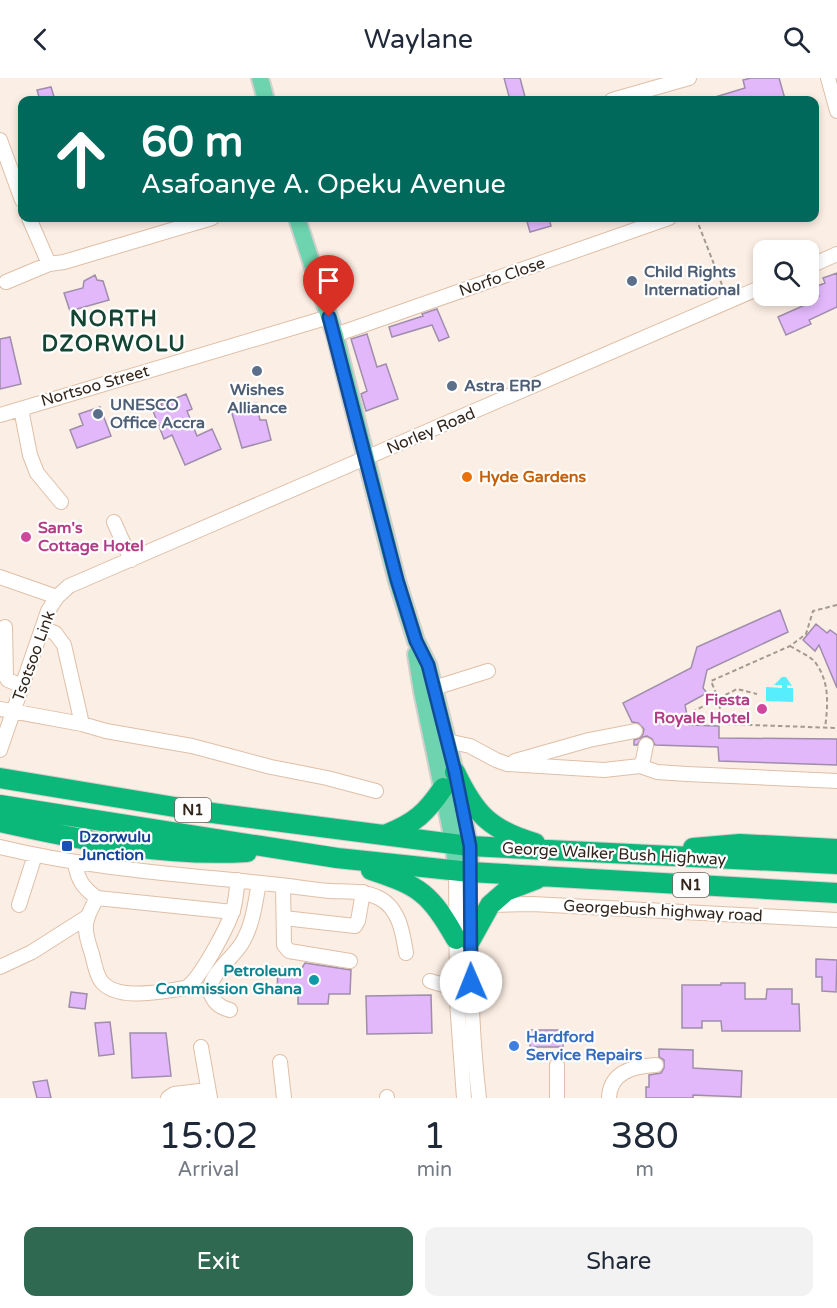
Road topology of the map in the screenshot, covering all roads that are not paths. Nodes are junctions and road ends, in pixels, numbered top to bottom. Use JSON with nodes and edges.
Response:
{"nodes":[{"id":1,"x":260,"y":78,"type":"edge"},
{"id":2,"x":688,"y":78,"type":"edge"},
{"id":3,"x":828,"y":78,"type":"edge"},
{"id":4,"x":265,"y":96,"type":"edge"},
{"id":5,"x":626,"y":96,"type":"edge"},
{"id":6,"x":837,"y":111,"type":"edge"},
{"id":7,"x":0,"y":140,"type":"edge"},
{"id":8,"x":2,"y":155,"type":"edge"},
{"id":9,"x":18,"y":191,"type":"edge"},
{"id":10,"x":31,"y":222,"type":"edge"},
{"id":11,"x":199,"y":222,"type":"edge"},
{"id":12,"x":298,"y":222,"type":"edge"},
{"id":13,"x":658,"y":222,"type":"edge"},
{"id":14,"x":837,"y":254,"type":"edge"},
{"id":15,"x":819,"y":262,"type":"edge"},
{"id":16,"x":49,"y":264,"type":"junction"},
{"id":17,"x":6,"y":282,"type":"dead end"},
{"id":18,"x":753,"y":291,"type":"edge"},
{"id":19,"x":329,"y":317,"type":"junction"},
{"id":20,"x":335,"y":335,"type":"junction"},
{"id":21,"x":21,"y":409,"type":"junction"},
{"id":22,"x":0,"y":415,"type":"edge"},
{"id":23,"x":366,"y":459,"type":"junction"},
{"id":24,"x":61,"y":502,"type":"dead end"},
{"id":25,"x":114,"y":522,"type":"dead end"},
{"id":26,"x":130,"y":560,"type":"junction"},
{"id":27,"x":0,"y":577,"type":"edge"},
{"id":28,"x":57,"y":597,"type":"junction"},
{"id":29,"x":5,"y":627,"type":"dead end"},
{"id":30,"x":42,"y":628,"type":"junction"},
{"id":31,"x":416,"y":641,"type":"junction"},
{"id":32,"x":488,"y":670,"type":"dead end"},
{"id":33,"x":22,"y":686,"type":"junction"},
{"id":34,"x":434,"y":688,"type":"junction"},
{"id":35,"x":7,"y":711,"type":"edge"},
{"id":36,"x":82,"y":724,"type":"junction"},
{"id":37,"x":635,"y":731,"type":"dead end"},
{"id":38,"x":447,"y":741,"type":"junction"},
{"id":39,"x":646,"y":745,"type":"dead end"},
{"id":40,"x":0,"y":750,"type":"edge"},
{"id":41,"x":507,"y":764,"type":"junction"},
{"id":42,"x":640,"y":766,"type":"junction"},
{"id":43,"x":455,"y":772,"type":"junction"},
{"id":44,"x":0,"y":778,"type":"edge"},
{"id":45,"x":837,"y":781,"type":"edge"},
{"id":46,"x":443,"y":788,"type":"junction"},
{"id":47,"x":376,"y":791,"type":"dead end"},
{"id":48,"x":0,"y":805,"type":"edge"},
{"id":49,"x":0,"y":822,"type":"edge"},
{"id":50,"x":387,"y":834,"type":"junction"},
{"id":51,"x":462,"y":845,"type":"junction"},
{"id":52,"x":0,"y":847,"type":"edge"},
{"id":53,"x":837,"y":849,"type":"edge"},
{"id":54,"x":283,"y":850,"type":"junction"},
{"id":55,"x":567,"y":852,"type":"junction"},
{"id":56,"x":35,"y":855,"type":"junction"},
{"id":57,"x":638,"y":855,"type":"junction"},
{"id":58,"x":338,"y":858,"type":"junction"},
{"id":59,"x":75,"y":862,"type":"junction"},
{"id":60,"x":837,"y":864,"type":"edge"},
{"id":61,"x":463,"y":871,"type":"junction"},
{"id":62,"x":545,"y":876,"type":"junction"},
{"id":63,"x":238,"y":880,"type":"junction"},
{"id":64,"x":259,"y":883,"type":"junction"},
{"id":65,"x":283,"y":886,"type":"junction"},
{"id":66,"x":363,"y":892,"type":"junction"},
{"id":67,"x":837,"y":893,"type":"edge"},
{"id":68,"x":97,"y":898,"type":"junction"},
{"id":69,"x":19,"y":905,"type":"dead end"},
{"id":70,"x":490,"y":905,"type":"junction"},
{"id":71,"x":233,"y":912,"type":"junction"},
{"id":72,"x":87,"y":917,"type":"junction"},
{"id":73,"x":284,"y":918,"type":"junction"},
{"id":74,"x":837,"y":920,"type":"edge"},
{"id":75,"x":463,"y":940,"type":"junction"},
{"id":76,"x":406,"y":953,"type":"dead end"},
{"id":77,"x":350,"y":961,"type":"dead end"},
{"id":78,"x":0,"y":967,"type":"edge"},
{"id":79,"x":430,"y":981,"type":"dead end"},
{"id":80,"x":457,"y":989,"type":"junction"},
{"id":81,"x":230,"y":1010,"type":"dead end"},
{"id":82,"x":201,"y":1047,"type":"dead end"},
{"id":83,"x":280,"y":1062,"type":"dead end"},
{"id":84,"x":557,"y":1065,"type":"dead end"},
{"id":85,"x":656,"y":1065,"type":"dead end"},
{"id":86,"x":209,"y":1094,"type":"edge"},
{"id":87,"x":168,"y":1098,"type":"edge"},
{"id":88,"x":284,"y":1098,"type":"edge"},
{"id":89,"x":464,"y":1098,"type":"edge"},
{"id":90,"x":479,"y":1098,"type":"edge"},
{"id":91,"x":557,"y":1098,"type":"edge"},
{"id":92,"x":609,"y":1098,"type":"edge"}],
"edges":[{"from":1,"to":4,"type":"main road"},
{"from":2,"to":5,"type":"street"},
{"from":3,"to":6,"type":"street"},
{"from":7,"to":8,"type":"street"},
{"from":8,"to":9,"type":"street"},
{"from":10,"to":16,"type":"street"},
{"from":11,"to":16,"type":"street"},
{"from":12,"to":19,"type":"main road"},
{"from":13,"to":20,"type":"street","name":"Norfo Close"},
{"from":14,"to":15,"type":"street"},
{"from":16,"to":17,"type":"street"},
{"from":18,"to":23,"type":"street","name":"Norley Road"},
{"from":19,"to":20,"type":"main road"},
{"from":19,"to":21,"type":"street","name":"Nortsoo Street"},
{"from":20,"to":23,"type":"main road"},
{"from":21,"to":22,"type":"street","name":"Nortsoo Street"},
{"from":21,"to":24,"type":"street"},
{"from":23,"to":26,"type":"street","name":"Norley Road"},
{"from":23,"to":31,"type":"main road"},
{"from":25,"to":26,"type":"street"},
{"from":26,"to":28,"type":"street","name":"Norley Road"},
{"from":27,"to":28,"type":"street"},
{"from":28,"to":30,"type":"street","name":"Tsotsoo Link"},
{"from":29,"to":33,"type":"street"},
{"from":30,"to":33,"type":"street","name":"Tsotsoo Link"},
{"from":30,"to":36,"type":"street"},
{"from":31,"to":34,"type":"main road"},
{"from":31,"to":46,"type":"main road"},
{"from":32,"to":34,"type":"street"},
{"from":33,"to":35,"type":"street","name":"Tsotsoo Link"},
{"from":34,"to":38,"type":"main road"},
{"from":35,"to":36,"type":"street"},
{"from":35,"to":40,"type":"street","name":"Tsotsoo Link"},
{"from":36,"to":47,"type":"street"},
{"from":37,"to":41,"type":"street"},
{"from":38,"to":41,"type":"street"},
{"from":38,"to":43,"type":"main road"},
{"from":39,"to":42,"type":"street"},
{"from":41,"to":42,"type":"street"},
{"from":42,"to":45,"type":"street"},
{"from":43,"to":51,"type":"main road"},
{"from":43,"to":55,"type":"highway"},
{"from":44,"to":50,"type":"highway","name":"George Walker Bush Highway","number":"N1"},
{"from":46,"to":50,"type":"highway"},
{"from":46,"to":51,"type":"main road"},
{"from":48,"to":54,"type":"highway","name":"George Walker Bush Highway","number":"N1"},
{"from":49,"to":54,"type":"highway"},
{"from":50,"to":51,"type":"highway","name":"George Walker Bush Highway","number":"N1"},
{"from":51,"to":55,"type":"highway","name":"George Walker Bush Highway","number":"N1"},
{"from":51,"to":61,"type":"main road"},
{"from":52,"to":56,"type":"street"},
{"from":53,"to":57,"type":"highway"},
{"from":54,"to":58,"type":"highway","name":"George Walker Bush Highway","number":"N1"},
{"from":55,"to":57,"type":"highway","name":"George Walker Bush Highway","number":"N1"},
{"from":56,"to":59,"type":"street"},
{"from":56,"to":69,"type":"street"},
{"from":57,"to":60,"type":"highway","name":"George Walker Bush Highway","number":"N1"},
{"from":58,"to":61,"type":"highway","name":"George Walker Bush Highway","number":"N1"},
{"from":58,"to":75,"type":"highway"},
{"from":59,"to":63,"type":"street"},
{"from":59,"to":68,"type":"street"},
{"from":61,"to":62,"type":"highway","name":"George Walker Bush Highway","number":"N1"},
{"from":61,"to":75,"type":"street"},
{"from":62,"to":67,"type":"highway","name":"George Walker Bush Highway","number":"N1"},
{"from":62,"to":70,"type":"highway"},
{"from":63,"to":64,"type":"street"},
{"from":63,"to":71,"type":"street"},
{"from":64,"to":65,"type":"street"},
{"from":64,"to":81,"type":"street"},
{"from":65,"to":66,"type":"street"},
{"from":65,"to":73,"type":"street"},
{"from":66,"to":73,"type":"street"},
{"from":66,"to":76,"type":"street"},
{"from":68,"to":71,"type":"street"},
{"from":68,"to":72,"type":"street"},
{"from":70,"to":74,"type":"street","name":"Georgebush highway road"},
{"from":70,"to":75,"type":"highway"},
{"from":71,"to":72,"type":"street"},
{"from":72,"to":78,"type":"street"},
{"from":73,"to":77,"type":"street"},
{"from":75,"to":80,"type":"street"},
{"from":75,"to":90,"type":"street"},
{"from":79,"to":80,"type":"street"},
{"from":80,"to":89,"type":"street"},
{"from":82,"to":86,"type":"street"},
{"from":83,"to":88,"type":"street"},
{"from":84,"to":91,"type":"street"},
{"from":85,"to":92,"type":"street"},
{"from":86,"to":87,"type":"street"}]}
